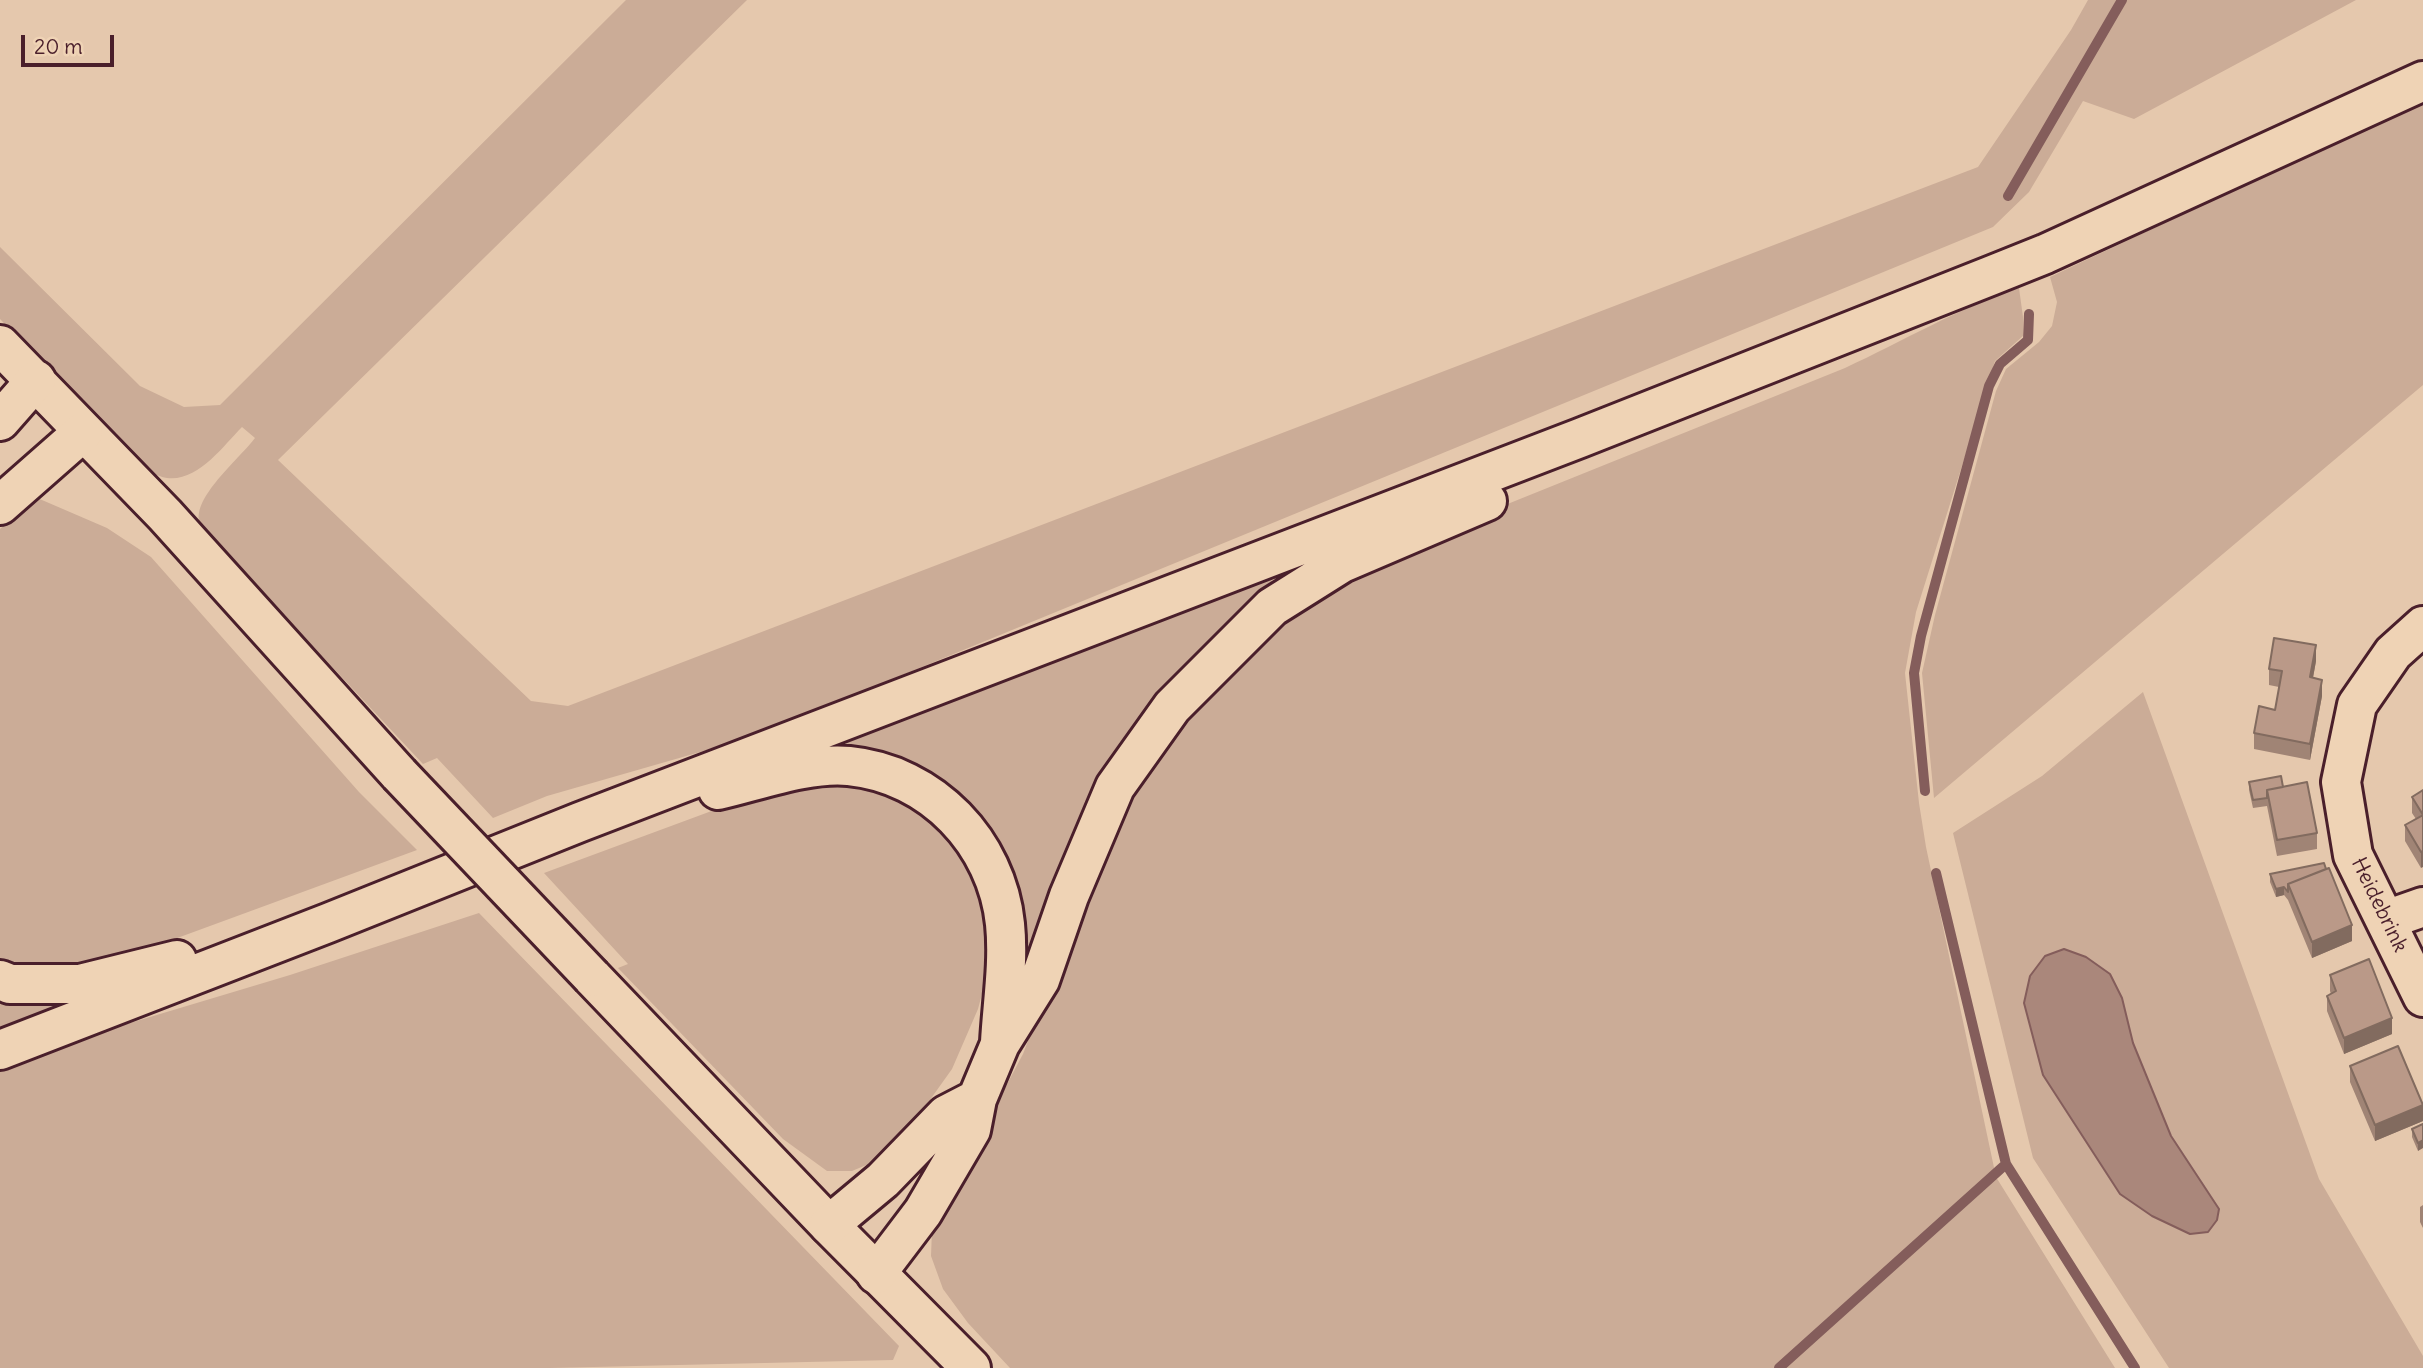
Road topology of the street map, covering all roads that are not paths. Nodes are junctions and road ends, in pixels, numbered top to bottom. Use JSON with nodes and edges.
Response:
{"nodes":[{"id":1,"x":2423,"y":81,"type":"edge"},
{"id":2,"x":0,"y":345,"type":"edge"},
{"id":3,"x":36,"y":380,"type":"junction"},
{"id":4,"x":0,"y":421,"type":"edge"},
{"id":5,"x":83,"y":432,"type":"junction"},
{"id":6,"x":1580,"y":438,"type":"junction"},
{"id":7,"x":0,"y":505,"type":"edge"},
{"id":8,"x":2423,"y":626,"type":"edge"},
{"id":9,"x":580,"y":822,"type":"junction"},
{"id":10,"x":2423,"y":907,"type":"edge"},
{"id":11,"x":2386,"y":920,"type":"junction"},
{"id":12,"x":328,"y":923,"type":"junction"},
{"id":13,"x":0,"y":980,"type":"edge"},
{"id":14,"x":2423,"y":998,"type":"edge"},
{"id":15,"x":1000,"y":1044,"type":"junction"},
{"id":16,"x":0,"y":1050,"type":"edge"},
{"id":17,"x":977,"y":1098,"type":"junction"},
{"id":18,"x":829,"y":1225,"type":"junction"},
{"id":19,"x":876,"y":1274,"type":"junction"},
{"id":20,"x":971,"y":1368,"type":"edge"}],
"edges":[{"from":1,"to":6,"type":"main road"},
{"from":2,"to":3,"type":"main road"},
{"from":3,"to":4,"type":"main road"},
{"from":3,"to":5,"type":"main road"},
{"from":5,"to":7,"type":"main road"},
{"from":5,"to":18,"type":"main road","bridge":true},
{"from":6,"to":9,"type":"main road"},
{"from":6,"to":15,"type":"main road"},
{"from":8,"to":11,"type":"main road","name":"Heidebrink"},
{"from":9,"to":12,"type":"main road"},
{"from":9,"to":15,"type":"main road"},
{"from":10,"to":11,"type":"main road"},
{"from":11,"to":14,"type":"main road","name":"Heidebrink"},
{"from":12,"to":13,"type":"main road"},
{"from":12,"to":16,"type":"main road"},
{"from":15,"to":17,"type":"main road"},
{"from":17,"to":18,"type":"main road"},
{"from":17,"to":19,"type":"main road"},
{"from":18,"to":19,"type":"main road"},
{"from":19,"to":20,"type":"main road"}]}
